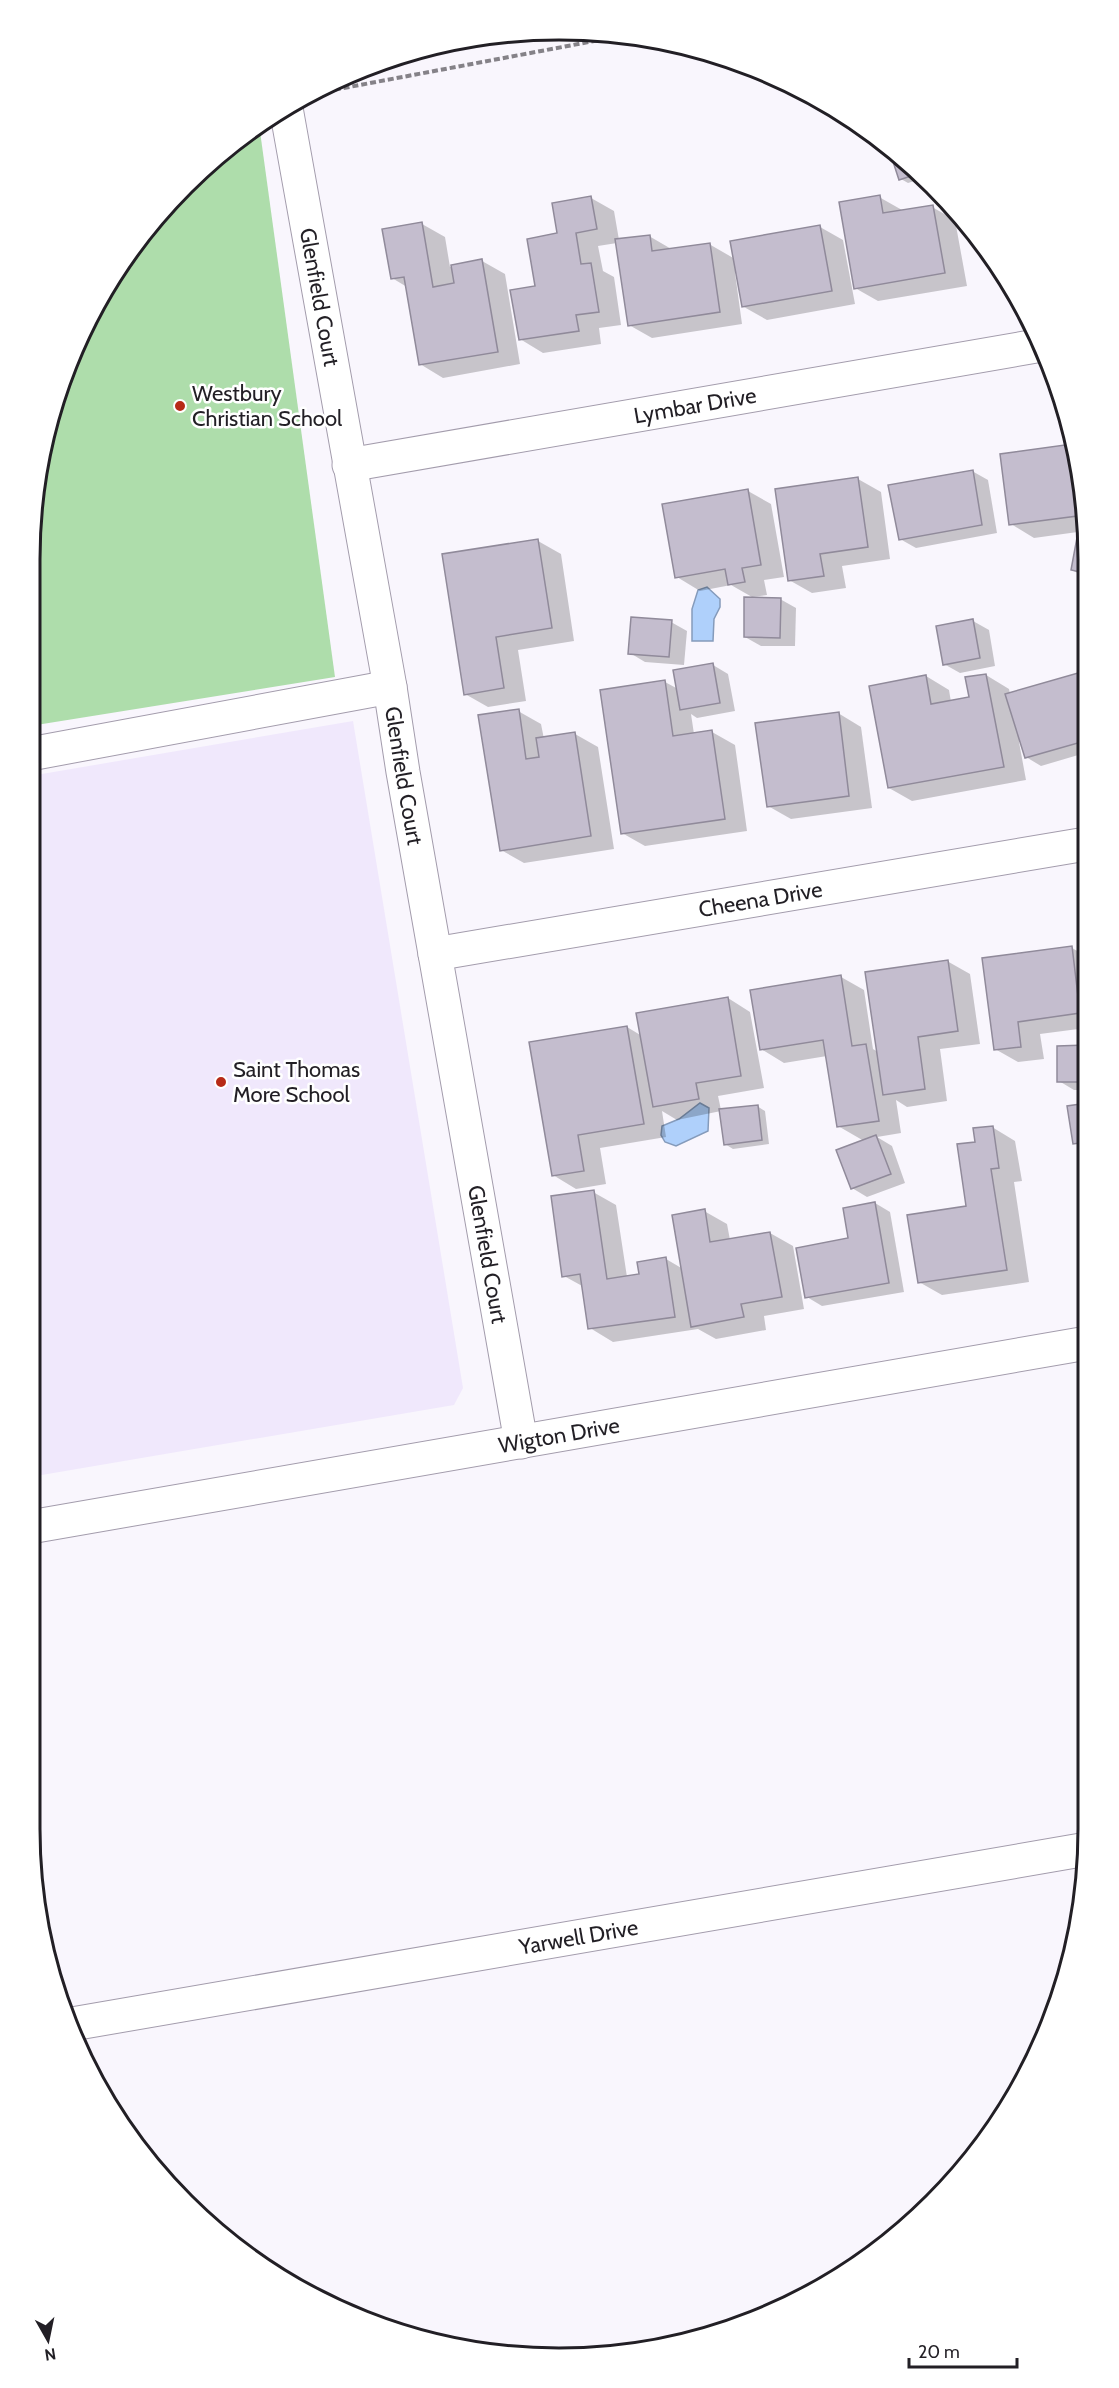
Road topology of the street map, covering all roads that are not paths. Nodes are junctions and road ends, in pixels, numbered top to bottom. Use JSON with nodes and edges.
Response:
{"nodes":[{"id":1,"x":288,"y":118,"type":"edge"},
{"id":2,"x":1033,"y":347,"type":"edge"},
{"id":3,"x":349,"y":465,"type":"junction"},
{"id":4,"x":390,"y":687,"type":"junction"},
{"id":5,"x":40,"y":752,"type":"edge"},
{"id":6,"x":1078,"y":845,"type":"edge"},
{"id":7,"x":435,"y":954,"type":"junction"},
{"id":8,"x":1078,"y":1345,"type":"edge"},
{"id":9,"x":521,"y":1442,"type":"junction"},
{"id":10,"x":40,"y":1525,"type":"edge"},
{"id":11,"x":1077,"y":1851,"type":"edge"},
{"id":12,"x":78,"y":2023,"type":"edge"}],
"edges":[{"from":1,"to":3,"type":"street","name":"Glenfield Court"},
{"from":2,"to":3,"type":"street","name":"Lymbar Drive"},
{"from":3,"to":4,"type":"street","name":"Glenfield Court"},
{"from":4,"to":5,"type":"street"},
{"from":4,"to":7,"type":"street","name":"Glenfield Court"},
{"from":6,"to":7,"type":"street","name":"Cheena Drive"},
{"from":7,"to":9,"type":"street","name":"Glenfield Court"},
{"from":8,"to":9,"type":"street","name":"Wigton Drive"},
{"from":9,"to":10,"type":"street","name":"Wigton Drive"},
{"from":11,"to":12,"type":"street","name":"Yarwell Drive"}]}
